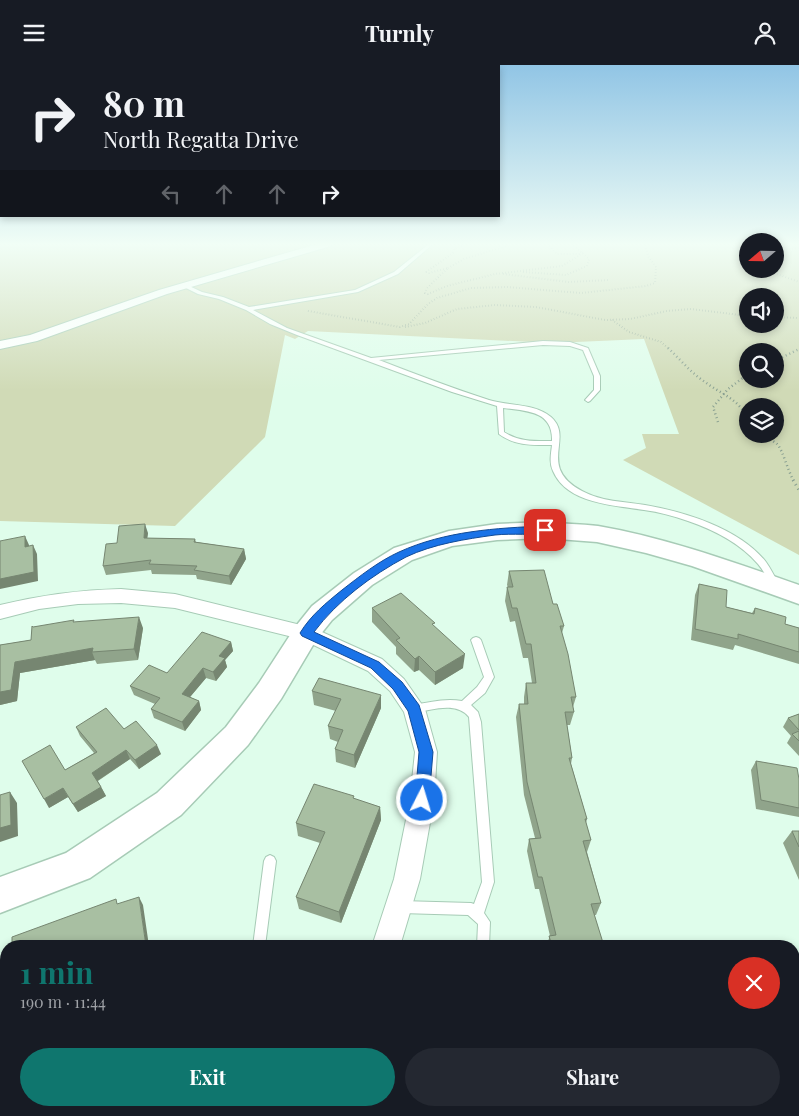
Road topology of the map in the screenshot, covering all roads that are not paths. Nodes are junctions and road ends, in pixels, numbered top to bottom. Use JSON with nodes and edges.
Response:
{"nodes":[{"id":1,"x":161,"y":293,"type":"edge"},
{"id":2,"x":200,"y":293,"type":"edge"},
{"id":3,"x":339,"y":293,"type":"edge"},
{"id":4,"x":248,"y":309,"type":"junction"},
{"id":5,"x":0,"y":345,"type":"edge"},
{"id":6,"x":370,"y":359,"type":"junction"},
{"id":7,"x":588,"y":399,"type":"dead end"},
{"id":8,"x":500,"y":406,"type":"junction"},
{"id":9,"x":556,"y":443,"type":"junction"},
{"id":10,"x":788,"y":591,"type":"edge"},
{"id":11,"x":0,"y":612,"type":"edge"},
{"id":12,"x":306,"y":633,"type":"junction"},
{"id":13,"x":476,"y":640,"type":"dead end"},
{"id":14,"x":464,"y":706,"type":"junction"},
{"id":15,"x":414,"y":709,"type":"junction"},
{"id":16,"x":270,"y":861,"type":"dead end"},
{"id":17,"x":0,"y":895,"type":"edge"},
{"id":18,"x":398,"y":907,"type":"junction"},
{"id":19,"x":477,"y":915,"type":"junction"},
{"id":20,"x":260,"y":940,"type":"edge"},
{"id":21,"x":388,"y":940,"type":"edge"},
{"id":22,"x":483,"y":940,"type":"edge"}],
"edges":[{"from":1,"to":5,"type":"street"},
{"from":2,"to":4,"type":"lane"},
{"from":3,"to":4,"type":"lane"},
{"from":4,"to":6,"type":"lane"},
{"from":6,"to":7,"type":"lane"},
{"from":6,"to":8,"type":"lane"},
{"from":8,"to":9,"type":"lane"},
{"from":8,"to":9,"type":"lane"},
{"from":9,"to":10,"type":"lane"},
{"from":10,"to":12,"type":"street"},
{"from":11,"to":12,"type":"street"},
{"from":12,"to":15,"type":"street"},
{"from":12,"to":17,"type":"street"},
{"from":13,"to":14,"type":"lane"},
{"from":14,"to":15,"type":"lane"},
{"from":14,"to":19,"type":"lane"},
{"from":15,"to":18,"type":"street"},
{"from":16,"to":20,"type":"lane"},
{"from":18,"to":19,"type":"lane"},
{"from":18,"to":21,"type":"street"},
{"from":19,"to":22,"type":"lane"}]}
